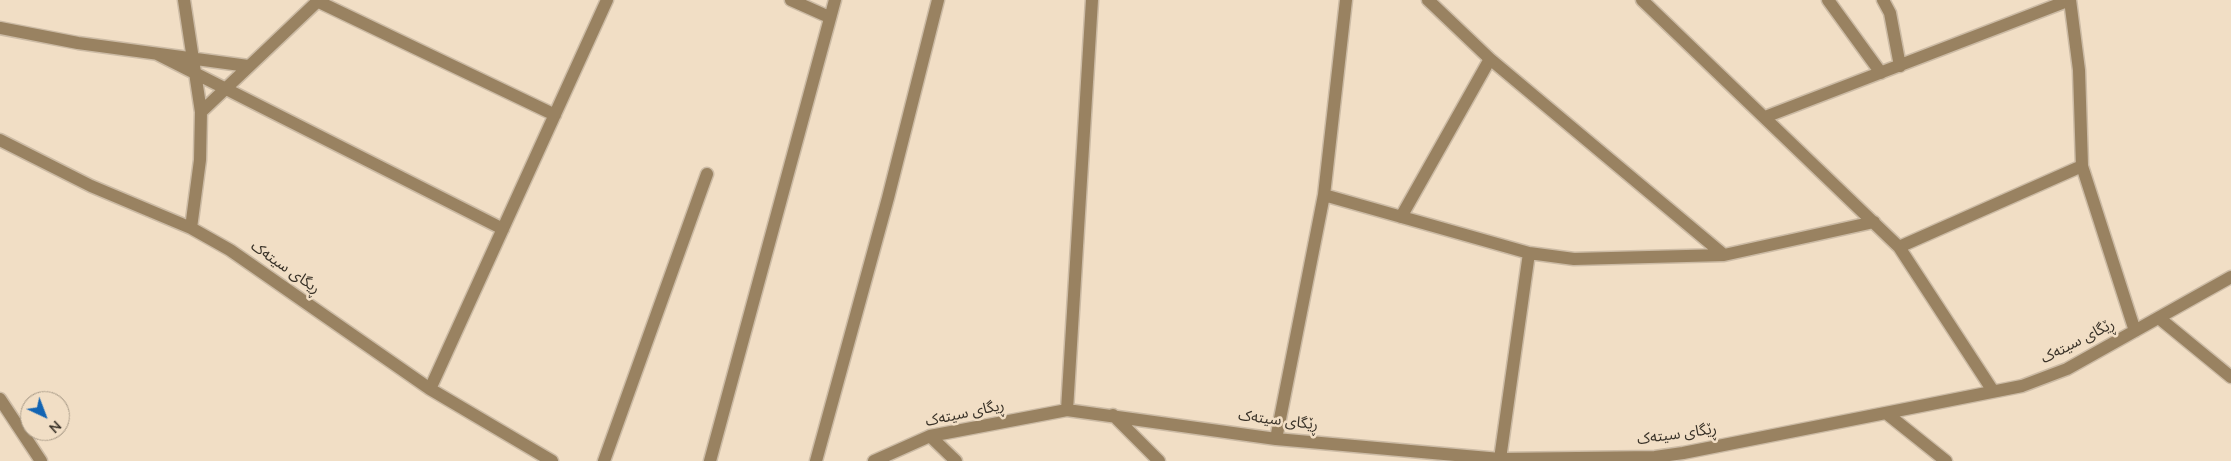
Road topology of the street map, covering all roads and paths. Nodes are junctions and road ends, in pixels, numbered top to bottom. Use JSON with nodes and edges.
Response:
{"nodes":[{"id":1,"x":184,"y":0,"type":"edge"},
{"id":2,"x":607,"y":0,"type":"edge"},
{"id":3,"x":791,"y":0,"type":"edge"},
{"id":4,"x":835,"y":0,"type":"edge"},
{"id":5,"x":938,"y":0,"type":"edge"},
{"id":6,"x":1092,"y":0,"type":"edge"},
{"id":7,"x":1346,"y":0,"type":"edge"},
{"id":8,"x":1428,"y":0,"type":"edge"},
{"id":9,"x":1642,"y":0,"type":"edge"},
{"id":10,"x":1828,"y":0,"type":"edge"},
{"id":11,"x":1883,"y":0,"type":"edge"},
{"id":12,"x":2070,"y":0,"type":"edge"},
{"id":13,"x":318,"y":1,"type":"edge"},
{"id":14,"x":829,"y":17,"type":"junction"},
{"id":15,"x":0,"y":28,"type":"edge"},
{"id":16,"x":157,"y":54,"type":"junction"},
{"id":17,"x":194,"y":59,"type":"junction"},
{"id":18,"x":1490,"y":59,"type":"junction"},
{"id":19,"x":248,"y":66,"type":"junction"},
{"id":20,"x":1900,"y":66,"type":"junction"},
{"id":21,"x":1881,"y":73,"type":"junction"},
{"id":22,"x":196,"y":74,"type":"junction"},
{"id":23,"x":224,"y":89,"type":"junction"},
{"id":24,"x":201,"y":112,"type":"junction"},
{"id":25,"x":555,"y":115,"type":"junction"},
{"id":26,"x":1765,"y":118,"type":"junction"},
{"id":27,"x":0,"y":140,"type":"edge"},
{"id":28,"x":2082,"y":166,"type":"junction"},
{"id":29,"x":707,"y":174,"type":"dead end"},
{"id":30,"x":1324,"y":195,"type":"junction"},
{"id":31,"x":1401,"y":217,"type":"junction"},
{"id":32,"x":1874,"y":222,"type":"junction"},
{"id":33,"x":191,"y":228,"type":"junction"},
{"id":34,"x":503,"y":229,"type":"junction"},
{"id":35,"x":1899,"y":247,"type":"junction"},
{"id":36,"x":1529,"y":253,"type":"junction"},
{"id":37,"x":1724,"y":255,"type":"junction"},
{"id":38,"x":2231,"y":277,"type":"edge"},
{"id":39,"x":2159,"y":318,"type":"junction"},
{"id":40,"x":2135,"y":331,"type":"junction"},
{"id":41,"x":2231,"y":377,"type":"edge"},
{"id":42,"x":430,"y":389,"type":"junction"},
{"id":43,"x":1993,"y":391,"type":"junction"},
{"id":44,"x":0,"y":399,"type":"edge"},
{"id":45,"x":1067,"y":410,"type":"junction"},
{"id":46,"x":1886,"y":413,"type":"junction"},
{"id":47,"x":1113,"y":415,"type":"junction"},
{"id":48,"x":930,"y":436,"type":"junction"},
{"id":49,"x":1276,"y":439,"type":"junction"},
{"id":50,"x":1686,"y":457,"type":"edge"},
{"id":51,"x":1500,"y":459,"type":"junction"},
{"id":52,"x":1529,"y":459,"type":"edge"},
{"id":53,"x":1654,"y":459,"type":"edge"},
{"id":54,"x":41,"y":461,"type":"edge"},
{"id":55,"x":552,"y":461,"type":"edge"},
{"id":56,"x":604,"y":461,"type":"edge"},
{"id":57,"x":710,"y":461,"type":"edge"},
{"id":58,"x":816,"y":461,"type":"edge"},
{"id":59,"x":874,"y":461,"type":"edge"},
{"id":60,"x":956,"y":461,"type":"edge"},
{"id":61,"x":1159,"y":461,"type":"edge"},
{"id":62,"x":1946,"y":461,"type":"edge"}],
"edges":[{"from":1,"to":17,"type":"street"},
{"from":2,"to":25,"type":"street"},
{"from":3,"to":14,"type":"street"},
{"from":4,"to":14,"type":"street"},
{"from":5,"to":58,"type":"street"},
{"from":6,"to":45,"type":"street"},
{"from":7,"to":30,"type":"street"},
{"from":8,"to":18,"type":"street"},
{"from":9,"to":26,"type":"street"},
{"from":10,"to":21,"type":"street"},
{"from":11,"to":20,"type":"street"},
{"from":12,"to":20,"type":"street"},
{"from":12,"to":28,"type":"street"},
{"from":13,"to":19,"type":"street"},
{"from":13,"to":25,"type":"street"},
{"from":14,"to":57,"type":"street"},
{"from":15,"to":16,"type":"street"},
{"from":16,"to":17,"type":"street"},
{"from":16,"to":22,"type":"street"},
{"from":17,"to":19,"type":"street"},
{"from":17,"to":22,"type":"street"},
{"from":18,"to":31,"type":"street"},
{"from":18,"to":37,"type":"street"},
{"from":19,"to":23,"type":"street"},
{"from":20,"to":21,"type":"street"},
{"from":21,"to":26,"type":"street"},
{"from":22,"to":23,"type":"street"},
{"from":22,"to":24,"type":"street"},
{"from":23,"to":24,"type":"street"},
{"from":23,"to":34,"type":"street"},
{"from":24,"to":33,"type":"street"},
{"from":25,"to":34,"type":"street"},
{"from":26,"to":32,"type":"street"},
{"from":27,"to":33,"type":"street","name":"ڕیگای سیتەک"},
{"from":28,"to":35,"type":"street"},
{"from":28,"to":40,"type":"street"},
{"from":29,"to":56,"type":"street"},
{"from":30,"to":31,"type":"street"},
{"from":30,"to":49,"type":"street"},
{"from":31,"to":36,"type":"street"},
{"from":32,"to":35,"type":"street"},
{"from":32,"to":37,"type":"street"},
{"from":33,"to":42,"type":"street","name":"ڕیگای سیتەک"},
{"from":34,"to":42,"type":"street"},
{"from":35,"to":43,"type":"street"},
{"from":36,"to":37,"type":"street"},
{"from":36,"to":51,"type":"street"},
{"from":38,"to":39,"type":"street","name":"ڕێگای سیتەک"},
{"from":39,"to":40,"type":"street","name":"ڕێگای سیتەک"},
{"from":39,"to":41,"type":"street"},
{"from":40,"to":43,"type":"street","name":"ڕێگای سیتەک"},
{"from":42,"to":55,"type":"street","name":"ڕیگای سیتەک"},
{"from":43,"to":46,"type":"street","name":"ڕێگای سیتەک"},
{"from":44,"to":54,"type":"street"},
{"from":45,"to":47,"type":"street","name":"ڕێگای سیتەک"},
{"from":45,"to":48,"type":"street","name":"ڕیگای سیتەک"},
{"from":46,"to":50,"type":"street","name":"ڕێگای سیتەک"},
{"from":46,"to":62,"type":"street"},
{"from":47,"to":49,"type":"street","name":"ڕێگای سیتەک"},
{"from":47,"to":61,"type":"street"},
{"from":48,"to":59,"type":"street","name":"ڕیگای سیتەک"},
{"from":48,"to":60,"type":"street"},
{"from":49,"to":51,"type":"street","name":"ڕێگای سیتەک"},
{"from":50,"to":53,"type":"street","name":"ڕێگای سیتەک"},
{"from":51,"to":52,"type":"street","name":"ڕێگای سیتەک"},
{"from":52,"to":53,"type":"street","name":"ڕێگای سیتەک"}]}
